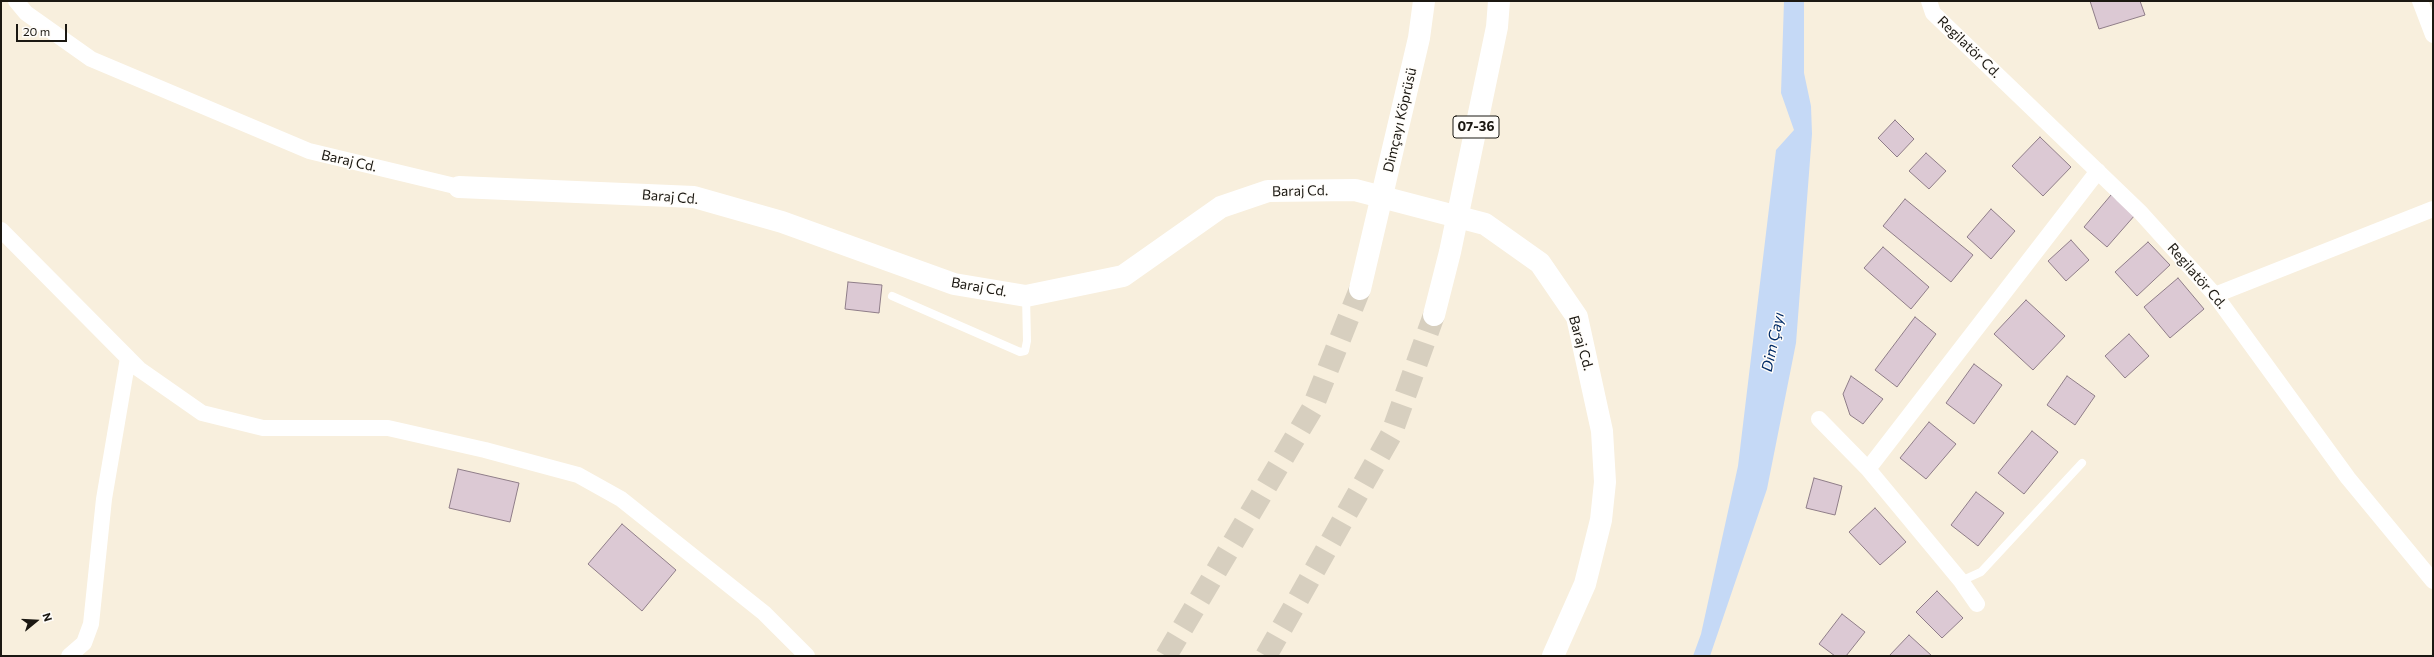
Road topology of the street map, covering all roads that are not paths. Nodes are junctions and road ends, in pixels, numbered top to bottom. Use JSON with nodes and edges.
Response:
{"nodes":[{"id":1,"x":16,"y":1,"type":"edge"},
{"id":2,"x":1424,"y":1,"type":"edge"},
{"id":3,"x":1499,"y":1,"type":"edge"},
{"id":4,"x":1929,"y":1,"type":"edge"},
{"id":5,"x":2420,"y":1,"type":"edge"},
{"id":6,"x":2433,"y":35,"type":"edge"},
{"id":7,"x":2098,"y":171,"type":"junction"},
{"id":8,"x":459,"y":187,"type":"joint"},
{"id":9,"x":2433,"y":209,"type":"edge"},
{"id":10,"x":1,"y":230,"type":"edge"},
{"id":11,"x":1360,"y":289,"type":"tunnel mouth"},
{"id":12,"x":2215,"y":295,"type":"junction"},
{"id":13,"x":892,"y":296,"type":"dead end"},
{"id":14,"x":1026,"y":296,"type":"junction"},
{"id":15,"x":1434,"y":315,"type":"tunnel mouth"},
{"id":16,"x":128,"y":358,"type":"junction"},
{"id":17,"x":1819,"y":419,"type":"dead end"},
{"id":18,"x":2082,"y":463,"type":"dead end"},
{"id":19,"x":1868,"y":469,"type":"junction"},
{"id":20,"x":1961,"y":581,"type":"junction"},
{"id":21,"x":2433,"y":581,"type":"edge"},
{"id":22,"x":1977,"y":604,"type":"dead end"},
{"id":23,"x":69,"y":656,"type":"edge"},
{"id":24,"x":807,"y":656,"type":"edge"},
{"id":25,"x":1553,"y":656,"type":"edge"}],
"edges":[{"from":1,"to":8,"type":"street","name":"Baraj Cd."},
{"from":2,"to":11,"type":"main road","name":"Dimçayı Köprüsü"},
{"from":3,"to":15,"type":"main road","number":"07-36"},
{"from":4,"to":7,"type":"street","name":"Regilatör Cd."},
{"from":5,"to":6,"type":"street"},
{"from":7,"to":12,"type":"street","name":"Regilatör Cd."},
{"from":7,"to":19,"type":"street"},
{"from":8,"to":14,"type":"main road","name":"Baraj Cd."},
{"from":9,"to":12,"type":"street"},
{"from":10,"to":16,"type":"street"},
{"from":12,"to":21,"type":"street","name":"Regilatör Cd."},
{"from":13,"to":14,"type":"lane"},
{"from":14,"to":25,"type":"main road","name":"Baraj Cd."},
{"from":16,"to":23,"type":"street"},
{"from":16,"to":24,"type":"street"},
{"from":17,"to":19,"type":"street"},
{"from":18,"to":20,"type":"lane"},
{"from":19,"to":20,"type":"street"},
{"from":20,"to":22,"type":"street"}]}
